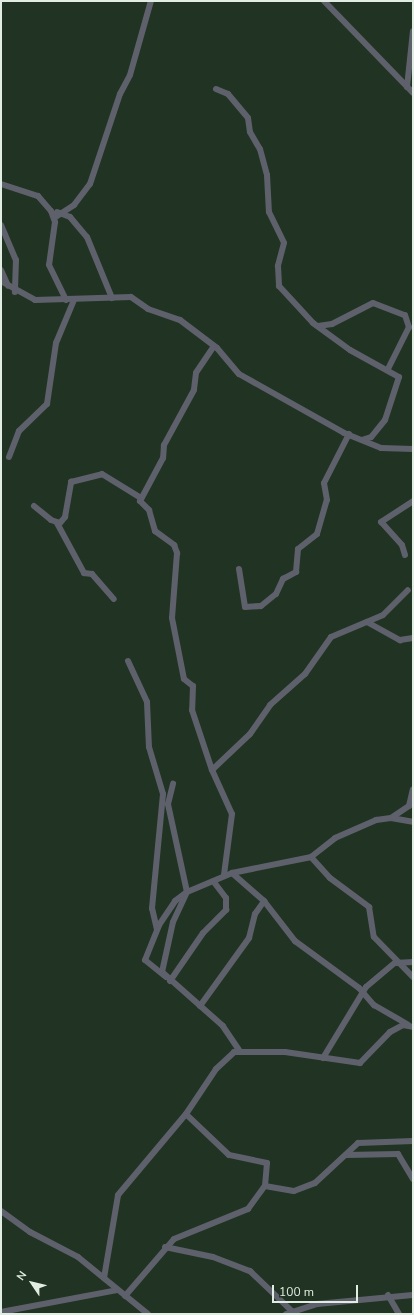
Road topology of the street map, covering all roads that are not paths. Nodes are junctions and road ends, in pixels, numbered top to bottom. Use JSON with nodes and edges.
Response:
{"nodes":[{"id":1,"x":151,"y":1,"type":"edge"},
{"id":2,"x":324,"y":1,"type":"edge"},
{"id":3,"x":413,"y":32,"type":"edge"},
{"id":4,"x":407,"y":87,"type":"junction"},
{"id":5,"x":216,"y":89,"type":"dead end"},
{"id":6,"x":413,"y":93,"type":"edge"},
{"id":7,"x":1,"y":184,"type":"edge"},
{"id":8,"x":51,"y":211,"type":"junction"},
{"id":9,"x":60,"y":213,"type":"junction"},
{"id":10,"x":54,"y":218,"type":"junction"},
{"id":11,"x":1,"y":225,"type":"edge"},
{"id":12,"x":1,"y":270,"type":"edge"},
{"id":13,"x":1,"y":281,"type":"edge"},
{"id":14,"x":9,"y":288,"type":"junction"},
{"id":15,"x":15,"y":292,"type":"junction"},
{"id":16,"x":112,"y":298,"type":"junction"},
{"id":17,"x":66,"y":300,"type":"junction"},
{"id":18,"x":74,"y":300,"type":"junction"},
{"id":19,"x":318,"y":326,"type":"junction"},
{"id":20,"x":214,"y":346,"type":"junction"},
{"id":21,"x":388,"y":369,"type":"junction"},
{"id":22,"x":350,"y":434,"type":"junction"},
{"id":23,"x":362,"y":440,"type":"junction"},
{"id":24,"x":413,"y":449,"type":"edge"},
{"id":25,"x":9,"y":457,"type":"dead end"},
{"id":26,"x":141,"y":498,"type":"junction"},
{"id":27,"x":413,"y":501,"type":"edge"},
{"id":28,"x":34,"y":506,"type":"dead end"},
{"id":29,"x":57,"y":523,"type":"junction"},
{"id":30,"x":405,"y":555,"type":"dead end"},
{"id":31,"x":238,"y":569,"type":"dead end"},
{"id":32,"x":408,"y":590,"type":"dead end"},
{"id":33,"x":114,"y":599,"type":"dead end"},
{"id":34,"x":367,"y":622,"type":"junction"},
{"id":35,"x":413,"y":638,"type":"edge"},
{"id":36,"x":128,"y":661,"type":"dead end"},
{"id":37,"x":212,"y":770,"type":"junction"},
{"id":38,"x":173,"y":784,"type":"dead end"},
{"id":39,"x":413,"y":789,"type":"edge"},
{"id":40,"x":391,"y":818,"type":"junction"},
{"id":41,"x":413,"y":822,"type":"edge"},
{"id":42,"x":311,"y":856,"type":"junction"},
{"id":43,"x":232,"y":873,"type":"junction"},
{"id":44,"x":224,"y":876,"type":"junction"},
{"id":45,"x":213,"y":881,"type":"junction"},
{"id":46,"x":187,"y":892,"type":"junction"},
{"id":47,"x":264,"y":901,"type":"junction"},
{"id":48,"x":157,"y":929,"type":"junction"},
{"id":49,"x":413,"y":962,"type":"edge"},
{"id":50,"x":400,"y":963,"type":"junction"},
{"id":51,"x":413,"y":977,"type":"edge"},
{"id":52,"x":168,"y":979,"type":"junction"},
{"id":53,"x":362,"y":992,"type":"junction"},
{"id":54,"x":200,"y":1006,"type":"junction"},
{"id":55,"x":411,"y":1026,"type":"edge"},
{"id":56,"x":239,"y":1050,"type":"junction"},
{"id":57,"x":323,"y":1058,"type":"junction"},
{"id":58,"x":186,"y":1114,"type":"junction"},
{"id":59,"x":399,"y":1140,"type":"junction"},
{"id":60,"x":413,"y":1141,"type":"edge"},
{"id":61,"x":398,"y":1154,"type":"junction"},
{"id":62,"x":346,"y":1155,"type":"junction"},
{"id":63,"x":413,"y":1180,"type":"edge"},
{"id":64,"x":265,"y":1186,"type":"junction"},
{"id":65,"x":1,"y":1211,"type":"edge"},
{"id":66,"x":165,"y":1247,"type":"junction"},
{"id":67,"x":104,"y":1278,"type":"junction"},
{"id":68,"x":118,"y":1290,"type":"junction"},
{"id":69,"x":388,"y":1295,"type":"junction"},
{"id":70,"x":413,"y":1295,"type":"edge"},
{"id":71,"x":125,"y":1296,"type":"junction"},
{"id":72,"x":37,"y":1306,"type":"junction"},
{"id":73,"x":1,"y":1312,"type":"edge"},
{"id":74,"x":294,"y":1313,"type":"edge"},
{"id":75,"x":34,"y":1314,"type":"edge"},
{"id":76,"x":148,"y":1314,"type":"edge"},
{"id":77,"x":286,"y":1314,"type":"edge"},
{"id":78,"x":399,"y":1314,"type":"edge"}],
"edges":[{"from":1,"to":9,"type":"street"},
{"from":2,"to":4,"type":"street"},
{"from":3,"to":4,"type":"street"},
{"from":4,"to":6,"type":"street"},
{"from":5,"to":19,"type":"street"},
{"from":7,"to":8,"type":"street"},
{"from":8,"to":9,"type":"street"},
{"from":8,"to":10,"type":"street"},
{"from":9,"to":10,"type":"street"},
{"from":9,"to":16,"type":"street"},
{"from":10,"to":17,"type":"street"},
{"from":11,"to":15,"type":"street"},
{"from":12,"to":14,"type":"street"},
{"from":13,"to":14,"type":"street"},
{"from":14,"to":15,"type":"street"},
{"from":15,"to":17,"type":"street"},
{"from":16,"to":18,"type":"street"},
{"from":16,"to":20,"type":"street"},
{"from":17,"to":18,"type":"street"},
{"from":18,"to":25,"type":"street"},
{"from":19,"to":21,"type":"street"},
{"from":19,"to":21,"type":"street"},
{"from":20,"to":22,"type":"street"},
{"from":20,"to":26,"type":"street"},
{"from":21,"to":23,"type":"street"},
{"from":22,"to":23,"type":"street"},
{"from":22,"to":31,"type":"street"},
{"from":23,"to":24,"type":"street"},
{"from":26,"to":29,"type":"street"},
{"from":26,"to":37,"type":"street"},
{"from":27,"to":30,"type":"street"},
{"from":28,"to":29,"type":"street"},
{"from":29,"to":33,"type":"street"},
{"from":32,"to":34,"type":"street"},
{"from":34,"to":35,"type":"street"},
{"from":34,"to":37,"type":"street"},
{"from":36,"to":48,"type":"street"},
{"from":37,"to":44,"type":"street"},
{"from":38,"to":46,"type":"street"},
{"from":39,"to":40,"type":"street"},
{"from":40,"to":41,"type":"street"},
{"from":40,"to":42,"type":"street"},
{"from":42,"to":43,"type":"street"},
{"from":42,"to":50,"type":"street"},
{"from":43,"to":44,"type":"street"},
{"from":43,"to":47,"type":"street"},
{"from":44,"to":45,"type":"street"},
{"from":45,"to":46,"type":"street"},
{"from":45,"to":52,"type":"street"},
{"from":46,"to":48,"type":"street"},
{"from":46,"to":52,"type":"street"},
{"from":47,"to":53,"type":"street"},
{"from":47,"to":54,"type":"street"},
{"from":48,"to":52,"type":"street"},
{"from":49,"to":50,"type":"street"},
{"from":50,"to":51,"type":"street"},
{"from":50,"to":53,"type":"street"},
{"from":52,"to":54,"type":"street"},
{"from":53,"to":55,"type":"street"},
{"from":53,"to":57,"type":"street"},
{"from":54,"to":56,"type":"street"},
{"from":55,"to":57,"type":"street"},
{"from":56,"to":57,"type":"street"},
{"from":56,"to":58,"type":"street"},
{"from":58,"to":64,"type":"street"},
{"from":58,"to":67,"type":"street"},
{"from":59,"to":60,"type":"street"},
{"from":59,"to":61,"type":"street"},
{"from":59,"to":62,"type":"street"},
{"from":61,"to":62,"type":"street"},
{"from":61,"to":63,"type":"street"},
{"from":62,"to":64,"type":"street"},
{"from":64,"to":66,"type":"street"},
{"from":65,"to":67,"type":"street"},
{"from":66,"to":71,"type":"street"},
{"from":66,"to":74,"type":"street"},
{"from":67,"to":68,"type":"street"},
{"from":68,"to":71,"type":"street"},
{"from":68,"to":72,"type":"street"},
{"from":69,"to":70,"type":"street"},
{"from":69,"to":74,"type":"street"},
{"from":69,"to":78,"type":"street"},
{"from":71,"to":76,"type":"street"},
{"from":72,"to":73,"type":"street"},
{"from":72,"to":75,"type":"street"},
{"from":74,"to":77,"type":"street"}]}
